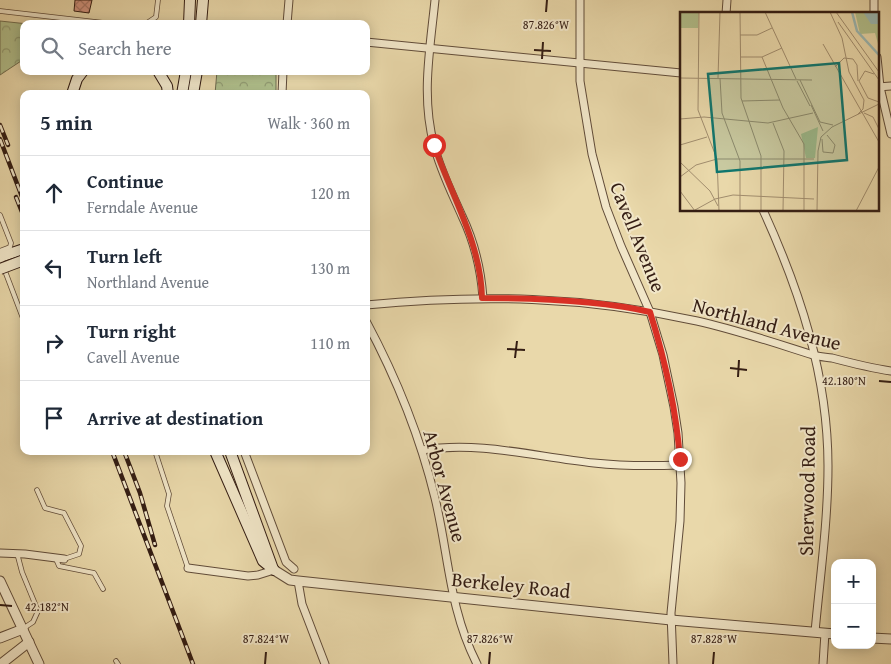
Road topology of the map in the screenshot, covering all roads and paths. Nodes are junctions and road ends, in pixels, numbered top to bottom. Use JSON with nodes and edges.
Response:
{"nodes":[{"id":1,"x":158,"y":0,"type":"edge"},
{"id":2,"x":190,"y":0,"type":"edge"},
{"id":3,"x":203,"y":0,"type":"edge"},
{"id":4,"x":289,"y":0,"type":"edge"},
{"id":5,"x":434,"y":0,"type":"edge"},
{"id":6,"x":580,"y":0,"type":"edge"},
{"id":7,"x":0,"y":11,"type":"edge"},
{"id":8,"x":78,"y":20,"type":"edge"},
{"id":9,"x":151,"y":20,"type":"edge"},
{"id":10,"x":189,"y":20,"type":"edge"},
{"id":11,"x":201,"y":20,"type":"edge"},
{"id":12,"x":287,"y":20,"type":"edge"},
{"id":13,"x":370,"y":42,"type":"edge"},
{"id":14,"x":430,"y":48,"type":"junction"},
{"id":15,"x":579,"y":64,"type":"junction"},
{"id":16,"x":878,"y":72,"type":"edge"},
{"id":17,"x":680,"y":73,"type":"edge"},
{"id":18,"x":80,"y":75,"type":"edge"},
{"id":19,"x":160,"y":75,"type":"edge"},
{"id":20,"x":185,"y":75,"type":"edge"},
{"id":21,"x":196,"y":75,"type":"edge"},
{"id":22,"x":283,"y":75,"type":"edge"},
{"id":23,"x":891,"y":86,"type":"edge"},
{"id":24,"x":879,"y":87,"type":"edge"},
{"id":25,"x":73,"y":90,"type":"edge"},
{"id":26,"x":168,"y":90,"type":"edge"},
{"id":27,"x":183,"y":90,"type":"edge"},
{"id":28,"x":195,"y":90,"type":"edge"},
{"id":29,"x":282,"y":90,"type":"edge"},
{"id":30,"x":891,"y":134,"type":"edge"},
{"id":31,"x":764,"y":211,"type":"edge"},
{"id":32,"x":0,"y":215,"type":"edge"},
{"id":33,"x":20,"y":250,"type":"edge"},
{"id":34,"x":0,"y":251,"type":"edge"},
{"id":35,"x":0,"y":257,"type":"edge"},
{"id":36,"x":20,"y":262,"type":"edge"},
{"id":37,"x":0,"y":269,"type":"edge"},
{"id":38,"x":482,"y":298,"type":"junction"},
{"id":39,"x":370,"y":305,"type":"edge"},
{"id":40,"x":20,"y":310,"type":"edge"},
{"id":41,"x":650,"y":312,"type":"junction"},
{"id":42,"x":370,"y":329,"type":"edge"},
{"id":43,"x":815,"y":356,"type":"junction"},
{"id":44,"x":891,"y":371,"type":"edge"},
{"id":45,"x":422,"y":450,"type":"junction"},
{"id":46,"x":156,"y":455,"type":"edge"},
{"id":47,"x":217,"y":455,"type":"edge"},
{"id":48,"x":231,"y":455,"type":"edge"},
{"id":49,"x":246,"y":455,"type":"edge"},
{"id":50,"x":679,"y":465,"type":"junction"},
{"id":51,"x":37,"y":490,"type":"dead end"},
{"id":52,"x":0,"y":552,"type":"edge"},
{"id":53,"x":17,"y":553,"type":"junction"},
{"id":54,"x":56,"y":559,"type":"junction"},
{"id":55,"x":64,"y":559,"type":"joint"},
{"id":56,"x":188,"y":568,"type":"joint"},
{"id":57,"x":294,"y":569,"type":"dead end"},
{"id":58,"x":274,"y":570,"type":"junction"},
{"id":59,"x":0,"y":581,"type":"edge"},
{"id":60,"x":298,"y":581,"type":"junction"},
{"id":61,"x":103,"y":589,"type":"dead end"},
{"id":62,"x":453,"y":597,"type":"junction"},
{"id":63,"x":671,"y":620,"type":"junction"},
{"id":64,"x":23,"y":629,"type":"junction"},
{"id":65,"x":815,"y":632,"type":"junction"},
{"id":66,"x":825,"y":634,"type":"junction"},
{"id":67,"x":831,"y":634,"type":"edge"},
{"id":68,"x":0,"y":638,"type":"edge"},
{"id":69,"x":876,"y":638,"type":"edge"},
{"id":70,"x":891,"y":639,"type":"edge"},
{"id":71,"x":28,"y":642,"type":"junction"},
{"id":72,"x":1,"y":664,"type":"edge"},
{"id":73,"x":39,"y":664,"type":"edge"},
{"id":74,"x":325,"y":664,"type":"edge"},
{"id":75,"x":477,"y":664,"type":"edge"},
{"id":76,"x":673,"y":664,"type":"edge"},
{"id":77,"x":823,"y":664,"type":"edge"}],
"edges":[{"from":1,"to":9,"type":"lane"},
{"from":2,"to":10,"type":"main road"},
{"from":3,"to":11,"type":"main road"},
{"from":4,"to":12,"type":"street"},
{"from":5,"to":14,"type":"street"},
{"from":6,"to":15,"type":"street","name":"Cavell Avenue"},
{"from":7,"to":8,"type":"lane"},
{"from":13,"to":14,"type":"street"},
{"from":14,"to":15,"type":"street"},
{"from":14,"to":38,"type":"street"},
{"from":15,"to":17,"type":"street"},
{"from":15,"to":41,"type":"street","name":"Cavell Avenue"},
{"from":16,"to":24,"type":"street"},
{"from":18,"to":25,"type":"main road"},
{"from":19,"to":26,"type":"main road"},
{"from":20,"to":27,"type":"main road"},
{"from":21,"to":28,"type":"main road"},
{"from":22,"to":29,"type":"street"},
{"from":23,"to":24,"type":"street"},
{"from":24,"to":30,"type":"street"},
{"from":31,"to":43,"type":"street","name":"Sherwood Road"},
{"from":32,"to":34,"type":"lane"},
{"from":33,"to":35,"type":"main road"},
{"from":35,"to":40,"type":"lane"},
{"from":36,"to":37,"type":"main road","bridge":true},
{"from":38,"to":39,"type":"street","name":"Northland Avenue"},
{"from":38,"to":41,"type":"street","name":"Northland Avenue"},
{"from":41,"to":43,"type":"street","name":"Northland Avenue"},
{"from":41,"to":50,"type":"street","name":"Cavell Avenue"},
{"from":42,"to":45,"type":"street","name":"Arbor Avenue"},
{"from":43,"to":44,"type":"street","name":"Northland Avenue"},
{"from":43,"to":65,"type":"street","name":"Sherwood Road"},
{"from":45,"to":50,"type":"street"},
{"from":45,"to":62,"type":"street","name":"Arbor Avenue"},
{"from":46,"to":56,"type":"lane"},
{"from":47,"to":58,"type":"main road"},
{"from":48,"to":58,"type":"main road"},
{"from":49,"to":57,"type":"street"},
{"from":50,"to":63,"type":"street","name":"Cavell Avenue"},
{"from":51,"to":55,"type":"lane"},
{"from":52,"to":53,"type":"street"},
{"from":53,"to":54,"type":"street"},
{"from":53,"to":64,"type":"lane"},
{"from":54,"to":55,"type":"street"},
{"from":54,"to":61,"type":"lane"},
{"from":56,"to":58,"type":"street"},
{"from":58,"to":60,"type":"street","name":"Berkeley Road"},
{"from":59,"to":64,"type":"street"},
{"from":60,"to":62,"type":"street","name":"Berkeley Road"},
{"from":60,"to":74,"type":"street"},
{"from":62,"to":63,"type":"street","name":"Berkeley Road"},
{"from":62,"to":75,"type":"street","name":"Arbor Avenue"},
{"from":63,"to":65,"type":"street","name":"Berkeley Road"},
{"from":63,"to":76,"type":"street","name":"Cavell Avenue"},
{"from":64,"to":68,"type":"street"},
{"from":64,"to":71,"type":"street"},
{"from":65,"to":66,"type":"street","name":"Berkeley Road"},
{"from":66,"to":67,"type":"street","name":"Berkeley Road"},
{"from":66,"to":77,"type":"street"},
{"from":69,"to":70,"type":"street"},
{"from":71,"to":72,"type":"street"},
{"from":71,"to":73,"type":"street"}]}
